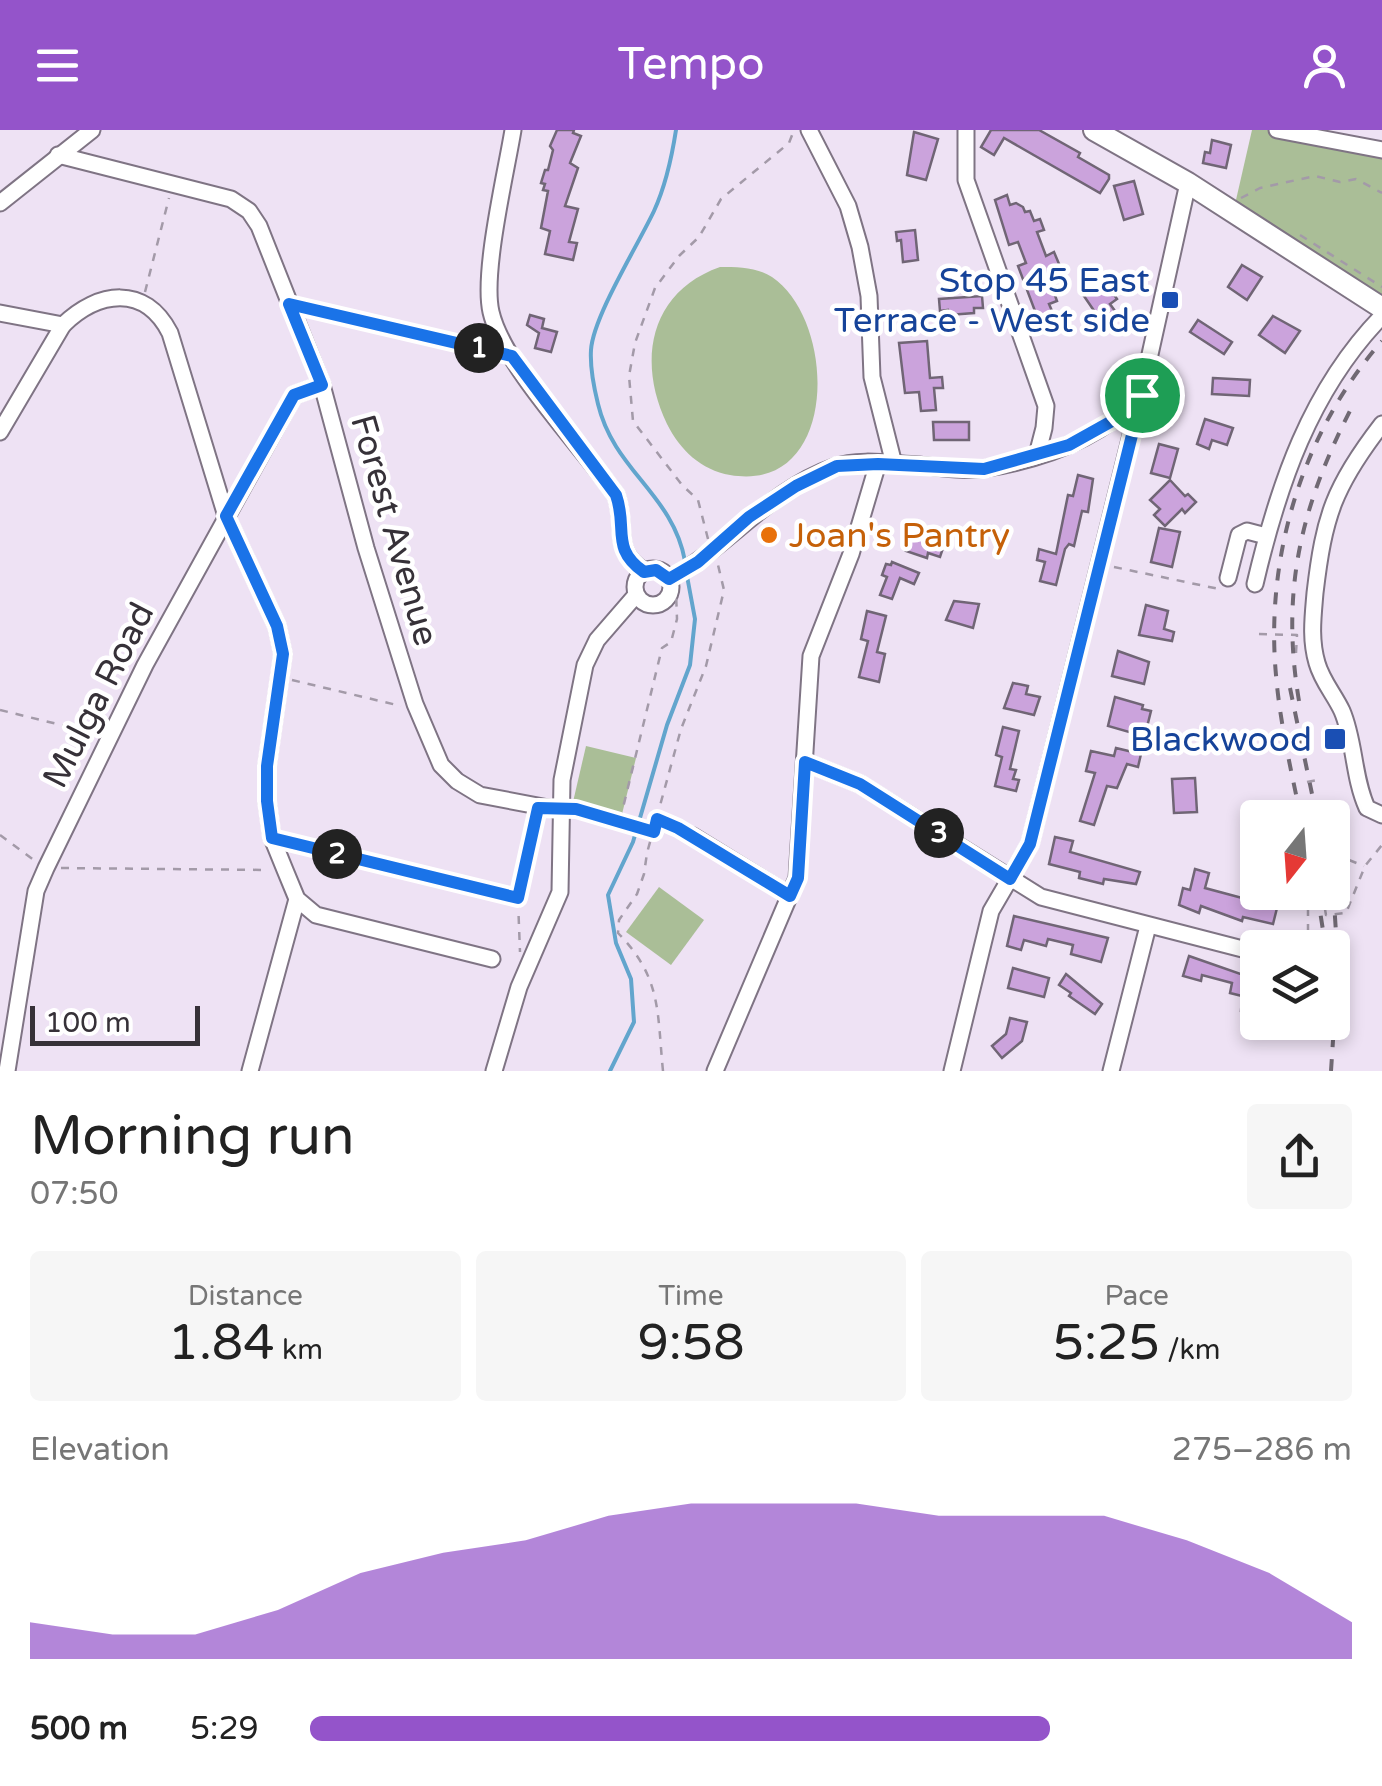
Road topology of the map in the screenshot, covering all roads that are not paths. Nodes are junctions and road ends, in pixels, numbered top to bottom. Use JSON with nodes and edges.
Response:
{"nodes":[{"id":1,"x":92,"y":130,"type":"edge"},
{"id":2,"x":513,"y":130,"type":"edge"},
{"id":3,"x":808,"y":130,"type":"edge"},
{"id":4,"x":966,"y":130,"type":"edge"},
{"id":5,"x":1094,"y":130,"type":"edge"},
{"id":6,"x":1278,"y":130,"type":"edge"},
{"id":7,"x":1377,"y":130,"type":"edge"},
{"id":8,"x":1377,"y":148,"type":"edge"},
{"id":9,"x":58,"y":156,"type":"junction"},
{"id":10,"x":1188,"y":183,"type":"junction"},
{"id":11,"x":0,"y":203,"type":"edge"},
{"id":12,"x":1382,"y":312,"type":"edge"},
{"id":13,"x":0,"y":313,"type":"edge"},
{"id":14,"x":63,"y":325,"type":"junction"},
{"id":15,"x":322,"y":385,"type":"junction"},
{"id":16,"x":1142,"y":395,"type":"junction"},
{"id":17,"x":1382,"y":424,"type":"edge"},
{"id":18,"x":0,"y":432,"type":"edge"},
{"id":19,"x":1036,"y":455,"type":"junction"},
{"id":20,"x":886,"y":464,"type":"junction"},
{"id":21,"x":226,"y":516,"type":"junction"},
{"id":22,"x":1266,"y":536,"type":"junction"},
{"id":23,"x":644,"y":572,"type":"junction"},
{"id":24,"x":680,"y":573,"type":"junction"},
{"id":25,"x":1227,"y":584,"type":"road end"},
{"id":26,"x":1255,"y":584,"type":"dead end"},
{"id":27,"x":636,"y":595,"type":"junction"},
{"id":28,"x":805,"y":762,"type":"junction"},
{"id":29,"x":560,"y":810,"type":"junction"},
{"id":30,"x":1382,"y":815,"type":"edge"},
{"id":31,"x":693,"y":836,"type":"road end"},
{"id":32,"x":1010,"y":879,"type":"junction"},
{"id":33,"x":790,"y":896,"type":"junction"},
{"id":34,"x":297,"y":899,"type":"junction"},
{"id":35,"x":1148,"y":926,"type":"junction"},
{"id":36,"x":1240,"y":949,"type":"edge"},
{"id":37,"x":492,"y":959,"type":"dead end"},
{"id":38,"x":7,"y":1071,"type":"edge"},
{"id":39,"x":250,"y":1071,"type":"edge"},
{"id":40,"x":494,"y":1071,"type":"edge"},
{"id":41,"x":716,"y":1071,"type":"edge"},
{"id":42,"x":952,"y":1071,"type":"edge"},
{"id":43,"x":1111,"y":1071,"type":"edge"}],
"edges":[{"from":1,"to":9,"type":"street"},
{"from":2,"to":23,"type":"street"},
{"from":3,"to":20,"type":"street"},
{"from":4,"to":19,"type":"street"},
{"from":5,"to":10,"type":"main road"},
{"from":6,"to":8,"type":"street"},
{"from":7,"to":8,"type":"street"},
{"from":9,"to":11,"type":"street"},
{"from":9,"to":15,"type":"street","name":"Forest Avenue"},
{"from":10,"to":12,"type":"main road"},
{"from":10,"to":16,"type":"street"},
{"from":12,"to":22,"type":"street"},
{"from":13,"to":14,"type":"street"},
{"from":14,"to":18,"type":"street"},
{"from":14,"to":21,"type":"street"},
{"from":15,"to":21,"type":"street","name":"Mulga Road"},
{"from":15,"to":29,"type":"street","name":"Forest Avenue"},
{"from":16,"to":19,"type":"street"},
{"from":16,"to":32,"type":"street"},
{"from":17,"to":30,"type":"street"},
{"from":19,"to":20,"type":"street"},
{"from":20,"to":24,"type":"street"},
{"from":20,"to":28,"type":"street"},
{"from":21,"to":34,"type":"street"},
{"from":21,"to":38,"type":"street","name":"Mulga Road"},
{"from":22,"to":25,"type":"street"},
{"from":22,"to":26,"type":"street"},
{"from":23,"to":24,"type":"street"},
{"from":23,"to":27,"type":"street"},
{"from":24,"to":27,"type":"street"},
{"from":27,"to":29,"type":"street"},
{"from":28,"to":32,"type":"street"},
{"from":28,"to":33,"type":"street"},
{"from":29,"to":40,"type":"street"},
{"from":31,"to":33,"type":"street"},
{"from":32,"to":35,"type":"street"},
{"from":32,"to":42,"type":"street"},
{"from":33,"to":41,"type":"street"},
{"from":34,"to":37,"type":"street"},
{"from":34,"to":39,"type":"street"},
{"from":35,"to":36,"type":"street"},
{"from":35,"to":43,"type":"street"}]}
